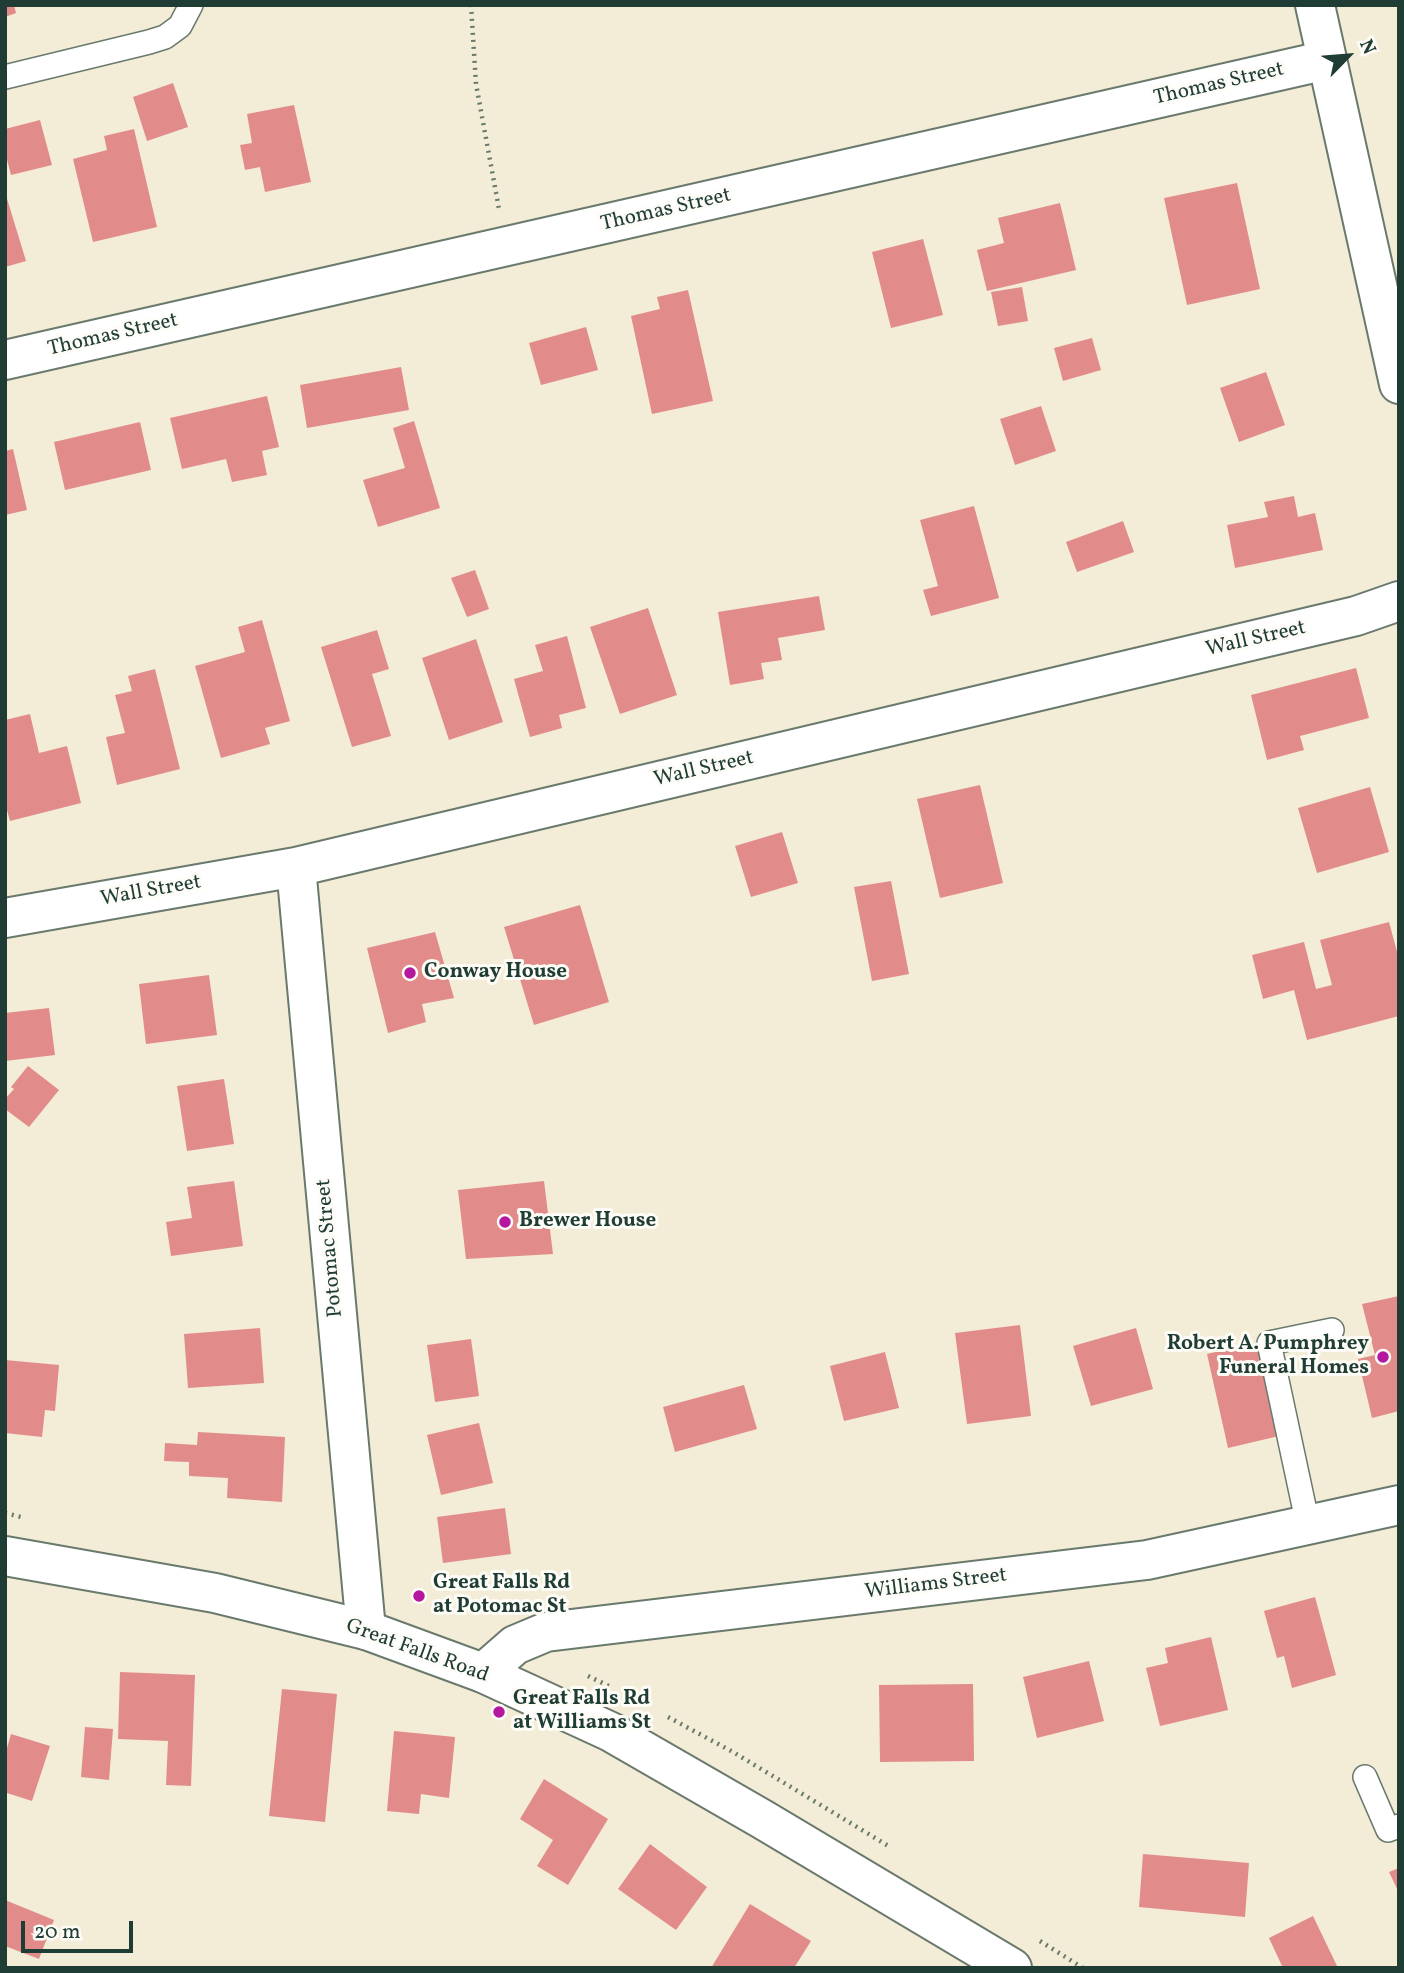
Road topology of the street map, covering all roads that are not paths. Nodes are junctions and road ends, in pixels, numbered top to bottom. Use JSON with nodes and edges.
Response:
{"nodes":[{"id":1,"x":191,"y":5,"type":"edge"},
{"id":2,"x":1315,"y":5,"type":"edge"},
{"id":3,"x":1327,"y":60,"type":"junction"},
{"id":4,"x":5,"y":77,"type":"edge"},
{"id":5,"x":5,"y":360,"type":"edge"},
{"id":6,"x":1399,"y":384,"type":"edge"},
{"id":7,"x":1399,"y":600,"type":"edge"},
{"id":8,"x":296,"y":866,"type":"junction"},
{"id":9,"x":5,"y":918,"type":"edge"},
{"id":10,"x":1332,"y":1329,"type":"dead end"},
{"id":11,"x":1399,"y":1505,"type":"edge"},
{"id":12,"x":1308,"y":1525,"type":"junction"},
{"id":13,"x":5,"y":1556,"type":"edge"},
{"id":14,"x":366,"y":1630,"type":"junction"},
{"id":15,"x":482,"y":1673,"type":"junction"},
{"id":16,"x":1365,"y":1777,"type":"dead end"},
{"id":17,"x":1399,"y":1826,"type":"edge"},
{"id":18,"x":1012,"y":1968,"type":"edge"}],
"edges":[{"from":1,"to":4,"type":"lane"},
{"from":2,"to":3,"type":"street"},
{"from":3,"to":5,"type":"street","name":"Thomas Street"},
{"from":3,"to":6,"type":"street"},
{"from":7,"to":8,"type":"street","name":"Wall Street"},
{"from":8,"to":9,"type":"street","name":"Wall Street"},
{"from":8,"to":14,"type":"street","name":"Potomac Street"},
{"from":10,"to":12,"type":"lane"},
{"from":11,"to":12,"type":"street","name":"Williams Street"},
{"from":12,"to":15,"type":"street","name":"Williams Street"},
{"from":13,"to":14,"type":"street","name":"Great Falls Road"},
{"from":14,"to":15,"type":"street","name":"Great Falls Road"},
{"from":15,"to":18,"type":"street","name":"Great Falls Road"},
{"from":16,"to":17,"type":"lane"}]}
